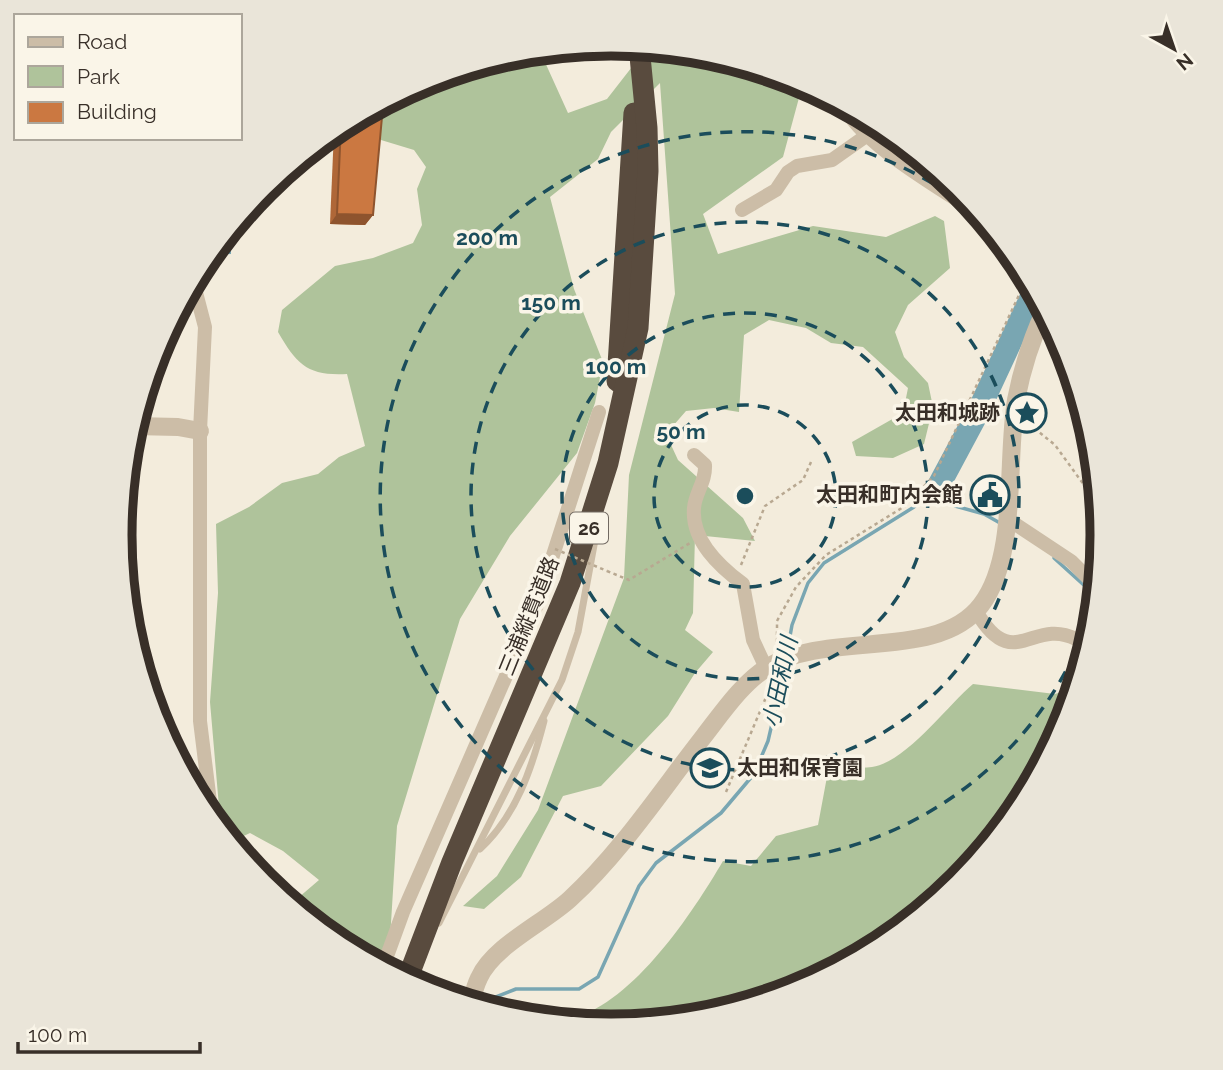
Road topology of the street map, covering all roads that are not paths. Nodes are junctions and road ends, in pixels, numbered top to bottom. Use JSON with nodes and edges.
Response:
{"nodes":[{"id":1,"x":632,"y":57,"type":"edge"},
{"id":2,"x":640,"y":57,"type":"edge"},
{"id":3,"x":849,"y":119,"type":"edge"},
{"id":4,"x":872,"y":133,"type":"edge"},
{"id":5,"x":867,"y":137,"type":"junction"},
{"id":6,"x":942,"y":189,"type":"edge"},
{"id":7,"x":741,"y":210,"type":"dead end"},
{"id":8,"x":197,"y":295,"type":"edge"},
{"id":9,"x":1040,"y":322,"type":"edge"},
{"id":10,"x":609,"y":416,"type":"junction"},
{"id":11,"x":146,"y":426,"type":"edge"},
{"id":12,"x":200,"y":431,"type":"junction"},
{"id":13,"x":694,"y":455,"type":"dead end"},
{"id":14,"x":1006,"y":518,"type":"junction"},
{"id":15,"x":1088,"y":578,"type":"edge"},
{"id":16,"x":975,"y":611,"type":"junction"},
{"id":17,"x":1076,"y":639,"type":"dead end"},
{"id":18,"x":772,"y":665,"type":"junction"},
{"id":19,"x":547,"y":710,"type":"junction"},
{"id":20,"x":209,"y":794,"type":"edge"},
{"id":21,"x":476,"y":854,"type":"junction"},
{"id":22,"x":386,"y":958,"type":"edge"},
{"id":23,"x":405,"y":967,"type":"edge"},
{"id":24,"x":411,"y":970,"type":"edge"},
{"id":25,"x":418,"y":973,"type":"edge"},
{"id":26,"x":474,"y":994,"type":"edge"}],
"edges":[{"from":1,"to":23,"type":"highway","name":"三浦縦貫道路","number":"26"},
{"from":2,"to":10,"type":"highway","name":"三浦縦貫道路","number":"26"},
{"from":3,"to":5,"type":"street"},
{"from":4,"to":5,"type":"lane"},
{"from":5,"to":6,"type":"street"},
{"from":5,"to":7,"type":"street"},
{"from":8,"to":12,"type":"street"},
{"from":9,"to":14,"type":"street"},
{"from":10,"to":19,"type":"lane"},
{"from":10,"to":22,"type":"street"},
{"from":10,"to":24,"type":"highway","name":"三浦縦貫道路","number":"26"},
{"from":11,"to":12,"type":"street"},
{"from":12,"to":20,"type":"street"},
{"from":13,"to":18,"type":"street"},
{"from":14,"to":15,"type":"street"},
{"from":14,"to":16,"type":"street"},
{"from":16,"to":17,"type":"street"},
{"from":16,"to":18,"type":"street"},
{"from":18,"to":26,"type":"street"},
{"from":19,"to":21,"type":"lane"},
{"from":19,"to":21,"type":"lane"},
{"from":21,"to":25,"type":"lane"}]}
